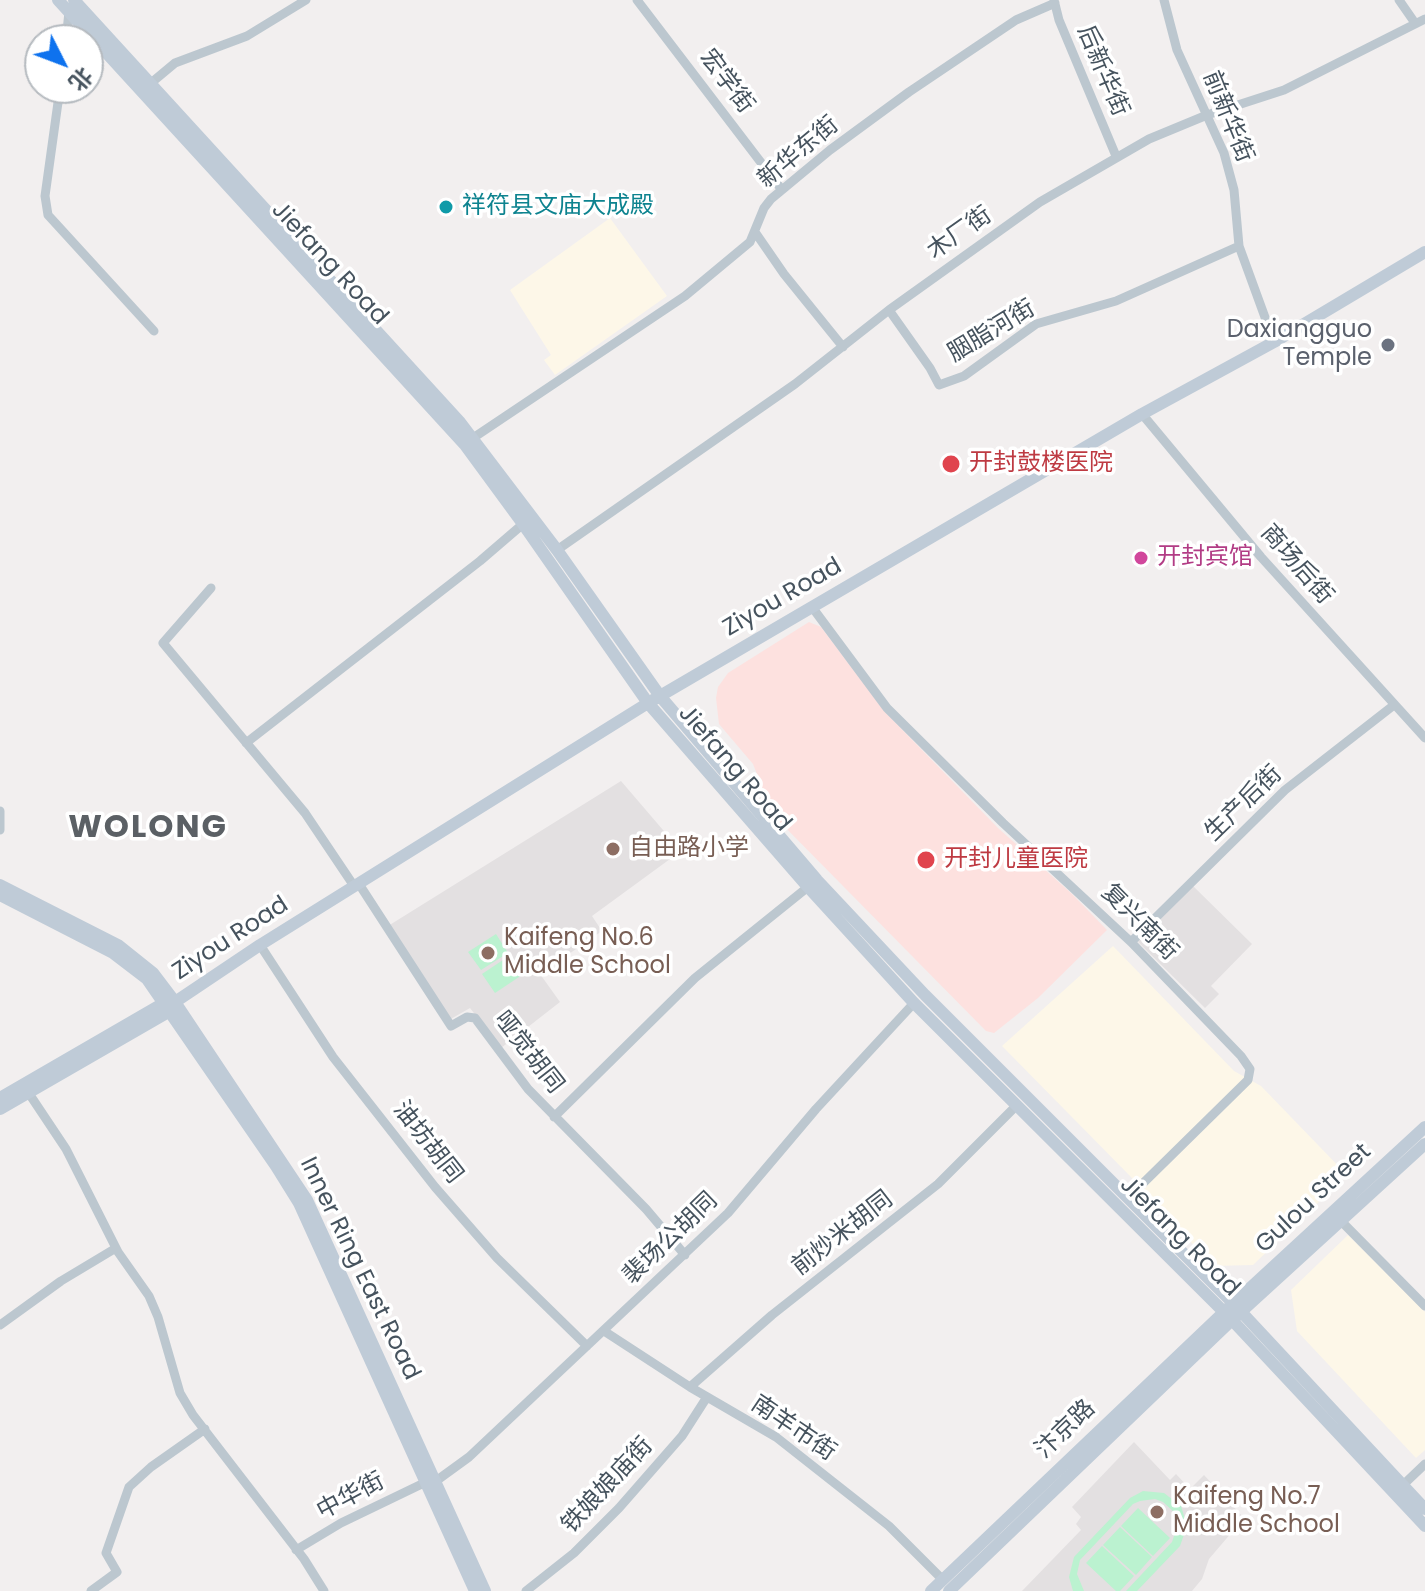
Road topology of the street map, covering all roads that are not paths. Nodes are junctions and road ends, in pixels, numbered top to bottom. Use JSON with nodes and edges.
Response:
{"nodes":[{"id":1,"x":58,"y":0,"type":"edge"},
{"id":2,"x":306,"y":0,"type":"edge"},
{"id":3,"x":637,"y":0,"type":"edge"},
{"id":4,"x":1164,"y":0,"type":"edge"},
{"id":5,"x":1399,"y":0,"type":"edge"},
{"id":6,"x":1054,"y":2,"type":"edge"},
{"id":7,"x":72,"y":6,"type":"edge"},
{"id":8,"x":1420,"y":21,"type":"edge"},
{"id":9,"x":151,"y":83,"type":"junction"},
{"id":10,"x":58,"y":104,"type":"edge"},
{"id":11,"x":1207,"y":115,"type":"junction"},
{"id":12,"x":1116,"y":156,"type":"junction"},
{"id":13,"x":782,"y":190,"type":"junction"},
{"id":14,"x":755,"y":232,"type":"junction"},
{"id":15,"x":1239,"y":246,"type":"junction"},
{"id":16,"x":1425,"y":252,"type":"edge"},
{"id":17,"x":889,"y":310,"type":"junction"},
{"id":18,"x":154,"y":331,"type":"dead end"},
{"id":19,"x":1274,"y":342,"type":"junction"},
{"id":20,"x":843,"y":347,"type":"junction"},
{"id":21,"x":1142,"y":414,"type":"junction"},
{"id":22,"x":473,"y":438,"type":"junction"},
{"id":23,"x":523,"y":524,"type":"junction"},
{"id":24,"x":557,"y":550,"type":"junction"},
{"id":25,"x":211,"y":588,"type":"dead end"},
{"id":26,"x":812,"y":607,"type":"junction"},
{"id":27,"x":660,"y":696,"type":"junction"},
{"id":28,"x":648,"y":703,"type":"junction"},
{"id":29,"x":1394,"y":705,"type":"junction"},
{"id":30,"x":1425,"y":738,"type":"edge"},
{"id":31,"x":246,"y":743,"type":"junction"},
{"id":32,"x":0,"y":811,"type":"edge"},
{"id":33,"x":0,"y":830,"type":"edge"},
{"id":34,"x":0,"y":885,"type":"edge"},
{"id":35,"x":356,"y":885,"type":"junction"},
{"id":36,"x":808,"y":887,"type":"junction"},
{"id":37,"x":0,"y":895,"type":"edge"},
{"id":38,"x":1131,"y":942,"type":"junction"},
{"id":39,"x":260,"y":945,"type":"junction"},
{"id":40,"x":914,"y":1003,"type":"junction"},
{"id":41,"x":170,"y":1005,"type":"junction"},
{"id":42,"x":25,"y":1089,"type":"junction"},
{"id":43,"x":0,"y":1098,"type":"edge"},
{"id":44,"x":1016,"y":1106,"type":"junction"},
{"id":45,"x":0,"y":1109,"type":"edge"},
{"id":46,"x":554,"y":1117,"type":"junction"},
{"id":47,"x":1425,"y":1127,"type":"edge"},
{"id":48,"x":1425,"y":1144,"type":"edge"},
{"id":49,"x":1128,"y":1198,"type":"junction"},
{"id":50,"x":1340,"y":1220,"type":"junction"},
{"id":51,"x":116,"y":1248,"type":"junction"},
{"id":52,"x":685,"y":1255,"type":"junction"},
{"id":53,"x":1425,"y":1306,"type":"edge"},
{"id":54,"x":1232,"y":1312,"type":"junction"},
{"id":55,"x":0,"y":1325,"type":"edge"},
{"id":56,"x":604,"y":1331,"type":"junction"},
{"id":57,"x":587,"y":1346,"type":"junction"},
{"id":58,"x":690,"y":1387,"type":"junction"},
{"id":59,"x":707,"y":1397,"type":"junction"},
{"id":60,"x":205,"y":1429,"type":"junction"},
{"id":61,"x":1425,"y":1464,"type":"edge"},
{"id":62,"x":431,"y":1481,"type":"junction"},
{"id":63,"x":1403,"y":1485,"type":"junction"},
{"id":64,"x":1425,"y":1509,"type":"edge"},
{"id":65,"x":1425,"y":1526,"type":"edge"},
{"id":66,"x":296,"y":1550,"type":"junction"},
{"id":67,"x":950,"y":1588,"type":"edge"},
{"id":68,"x":91,"y":1591,"type":"edge"},
{"id":69,"x":324,"y":1591,"type":"edge"},
{"id":70,"x":475,"y":1591,"type":"edge"},
{"id":71,"x":485,"y":1591,"type":"edge"},
{"id":72,"x":526,"y":1591,"type":"edge"},
{"id":73,"x":931,"y":1591,"type":"edge"}],
"edges":[{"from":1,"to":7,"type":"main road","name":"Jiefang Road"},
{"from":2,"to":9,"type":"street"},
{"from":3,"to":13,"type":"street","name":"宏学街"},
{"from":4,"to":11,"type":"street","name":"前新华街"},
{"from":5,"to":8,"type":"street"},
{"from":6,"to":12,"type":"street","name":"后新华街"},
{"from":6,"to":13,"type":"street","name":"新华东街"},
{"from":7,"to":9,"type":"main road","name":"Jiefang Road"},
{"from":7,"to":23,"type":"main road","name":"Jiefang Road"},
{"from":8,"to":11,"type":"street","name":"木厂街"},
{"from":9,"to":22,"type":"main road","name":"Jiefang Road"},
{"from":10,"to":18,"type":"street"},
{"from":11,"to":12,"type":"street","name":"木厂街"},
{"from":11,"to":15,"type":"street","name":"前新华街"},
{"from":12,"to":17,"type":"street","name":"木厂街"},
{"from":13,"to":14,"type":"street","name":"新华东街"},
{"from":14,"to":20,"type":"street"},
{"from":14,"to":22,"type":"street","name":"新华东街"},
{"from":15,"to":17,"type":"street","name":"胭脂河街"},
{"from":15,"to":19,"type":"street","name":"前新华街"},
{"from":16,"to":19,"type":"main road","name":"Ziyou Road"},
{"from":17,"to":20,"type":"street","name":"木厂街"},
{"from":19,"to":21,"type":"main road","name":"Ziyou Road"},
{"from":20,"to":24,"type":"street","name":"木厂街"},
{"from":21,"to":26,"type":"main road","name":"Ziyou Road"},
{"from":21,"to":29,"type":"street","name":"商场后街"},
{"from":22,"to":24,"type":"main road","name":"Jiefang Road"},
{"from":23,"to":28,"type":"main road","name":"Jiefang Road"},
{"from":23,"to":31,"type":"street"},
{"from":24,"to":27,"type":"main road","name":"Jiefang Road"},
{"from":25,"to":31,"type":"street"},
{"from":26,"to":27,"type":"main road","name":"Ziyou Road"},
{"from":26,"to":38,"type":"street","name":"复兴南街"},
{"from":27,"to":28,"type":"main road","name":"Ziyou Road"},
{"from":27,"to":49,"type":"main road","name":"Jiefang Road"},
{"from":28,"to":35,"type":"main road","name":"Ziyou Road"},
{"from":28,"to":36,"type":"main road","name":"Jiefang Road"},
{"from":29,"to":30,"type":"street","name":"商场后街"},
{"from":29,"to":38,"type":"street","name":"生产后街"},
{"from":31,"to":35,"type":"street"},
{"from":32,"to":33,"type":"street"},
{"from":34,"to":41,"type":"main road","name":"Inner Ring East Road"},
{"from":35,"to":39,"type":"main road","name":"Ziyou Road"},
{"from":35,"to":46,"type":"street","name":"哑觉胡同"},
{"from":36,"to":40,"type":"main road","name":"Jiefang Road"},
{"from":36,"to":46,"type":"street"},
{"from":37,"to":41,"type":"main road","name":"Inner Ring East Road"},
{"from":38,"to":49,"type":"street","name":"复兴南街"},
{"from":39,"to":41,"type":"main road","name":"Ziyou Road"},
{"from":39,"to":57,"type":"street","name":"油坊胡同"},
{"from":40,"to":44,"type":"main road","name":"Jiefang Road"},
{"from":40,"to":52,"type":"street","name":"裴场公胡同"},
{"from":41,"to":42,"type":"main road","name":"Ziyou Road"},
{"from":41,"to":62,"type":"main road","name":"Inner Ring East Road"},
{"from":42,"to":43,"type":"main road","name":"Ziyou Road"},
{"from":42,"to":45,"type":"main road","name":"Ziyou Road"},
{"from":42,"to":51,"type":"street"},
{"from":44,"to":54,"type":"main road","name":"Jiefang Road"},
{"from":44,"to":58,"type":"street","name":"前炒米胡同"},
{"from":46,"to":52,"type":"street","name":"哑觉胡同"},
{"from":47,"to":54,"type":"main road","name":"Gulou Street"},
{"from":48,"to":50,"type":"main road","name":"Gulou Street"},
{"from":49,"to":54,"type":"main road","name":"Jiefang Road"},
{"from":50,"to":53,"type":"street"},
{"from":50,"to":54,"type":"main road","name":"Gulou Street"},
{"from":51,"to":55,"type":"street"},
{"from":51,"to":60,"type":"street"},
{"from":52,"to":56,"type":"street","name":"裴场公胡同"},
{"from":54,"to":63,"type":"main road","name":"Jiefang Road"},
{"from":54,"to":65,"type":"main road","name":"Jiefang Road"},
{"from":54,"to":67,"type":"main road","name":"汴京路"},
{"from":56,"to":57,"type":"street","name":"裴场公胡同"},
{"from":56,"to":58,"type":"street","name":"南羊市街"},
{"from":57,"to":62,"type":"street","name":"裴场公胡同"},
{"from":58,"to":59,"type":"street","name":"南羊市街"},
{"from":59,"to":67,"type":"street","name":"南羊市街"},
{"from":59,"to":72,"type":"street","name":"铁娘娘庙街"},
{"from":60,"to":66,"type":"street"},
{"from":60,"to":68,"type":"street"},
{"from":61,"to":63,"type":"street"},
{"from":62,"to":66,"type":"street","name":"中华街"},
{"from":62,"to":70,"type":"main road","name":"Inner Ring East Road"},
{"from":62,"to":71,"type":"main road","name":"Inner Ring East Road"},
{"from":63,"to":64,"type":"main road","name":"Jiefang Road"},
{"from":66,"to":69,"type":"street"},
{"from":67,"to":73,"type":"main road","name":"汴京路"}]}
